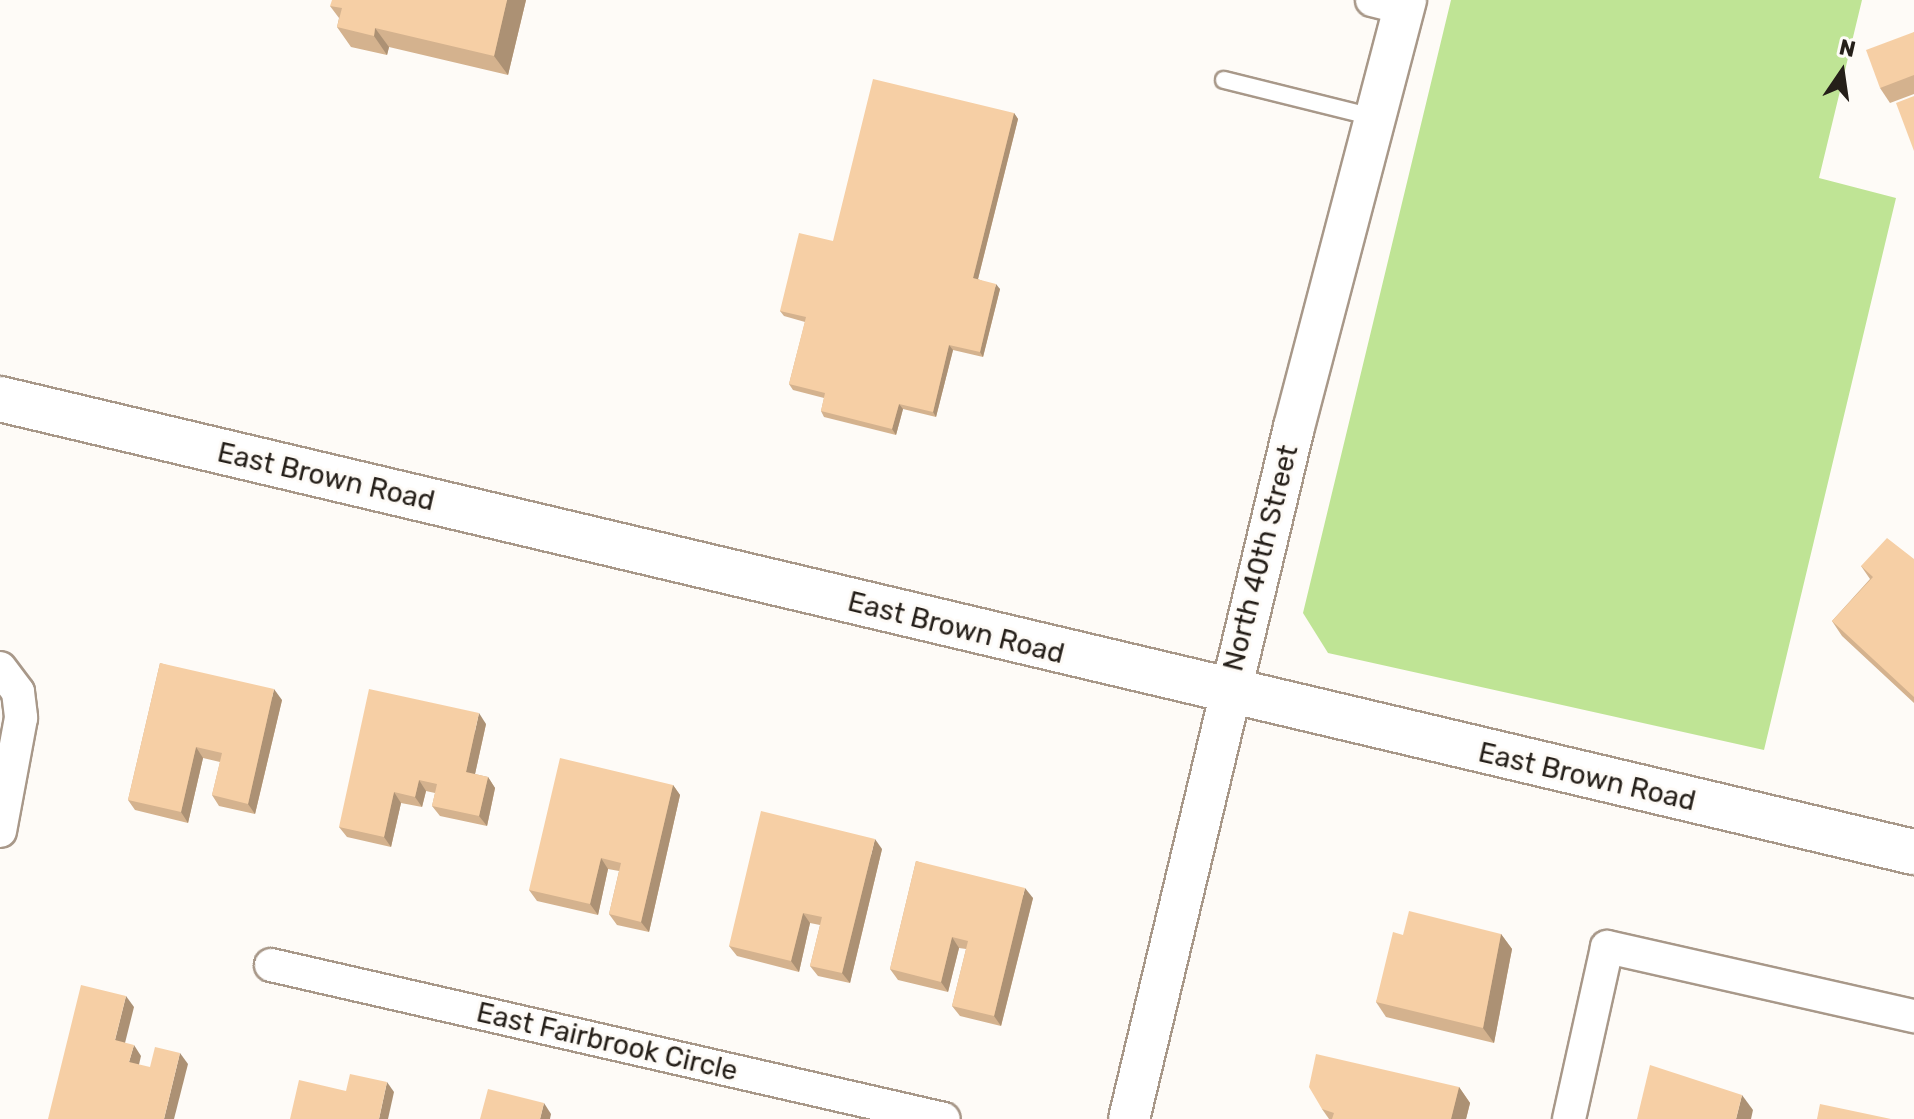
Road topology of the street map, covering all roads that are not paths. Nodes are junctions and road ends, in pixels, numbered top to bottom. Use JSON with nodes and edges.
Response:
{"nodes":[{"id":1,"x":1394,"y":3,"type":"edge"},
{"id":2,"x":1224,"y":80,"type":"dead end"},
{"id":3,"x":1375,"y":117,"type":"junction"},
{"id":4,"x":0,"y":399,"type":"edge"},
{"id":5,"x":9,"y":680,"type":"edge"},
{"id":6,"x":1228,"y":693,"type":"junction"},
{"id":7,"x":0,"y":831,"type":"edge"},
{"id":8,"x":1914,"y":852,"type":"edge"},
{"id":9,"x":271,"y":965,"type":"dead end"},
{"id":10,"x":1914,"y":1016,"type":"edge"},
{"id":11,"x":944,"y":1119,"type":"edge"},
{"id":12,"x":1129,"y":1119,"type":"edge"},
{"id":13,"x":1569,"y":1119,"type":"edge"}],
"edges":[{"from":1,"to":3,"type":"street","name":"North 40th Street"},
{"from":2,"to":3,"type":"lane"},
{"from":3,"to":6,"type":"street","name":"North 40th Street"},
{"from":4,"to":6,"type":"main road","name":"East Brown Road"},
{"from":5,"to":7,"type":"street"},
{"from":6,"to":8,"type":"main road","name":"East Brown Road"},
{"from":6,"to":12,"type":"street","name":"North 40th Street"},
{"from":9,"to":11,"type":"street","name":"East Fairbrook Circle"},
{"from":10,"to":13,"type":"street"}]}
